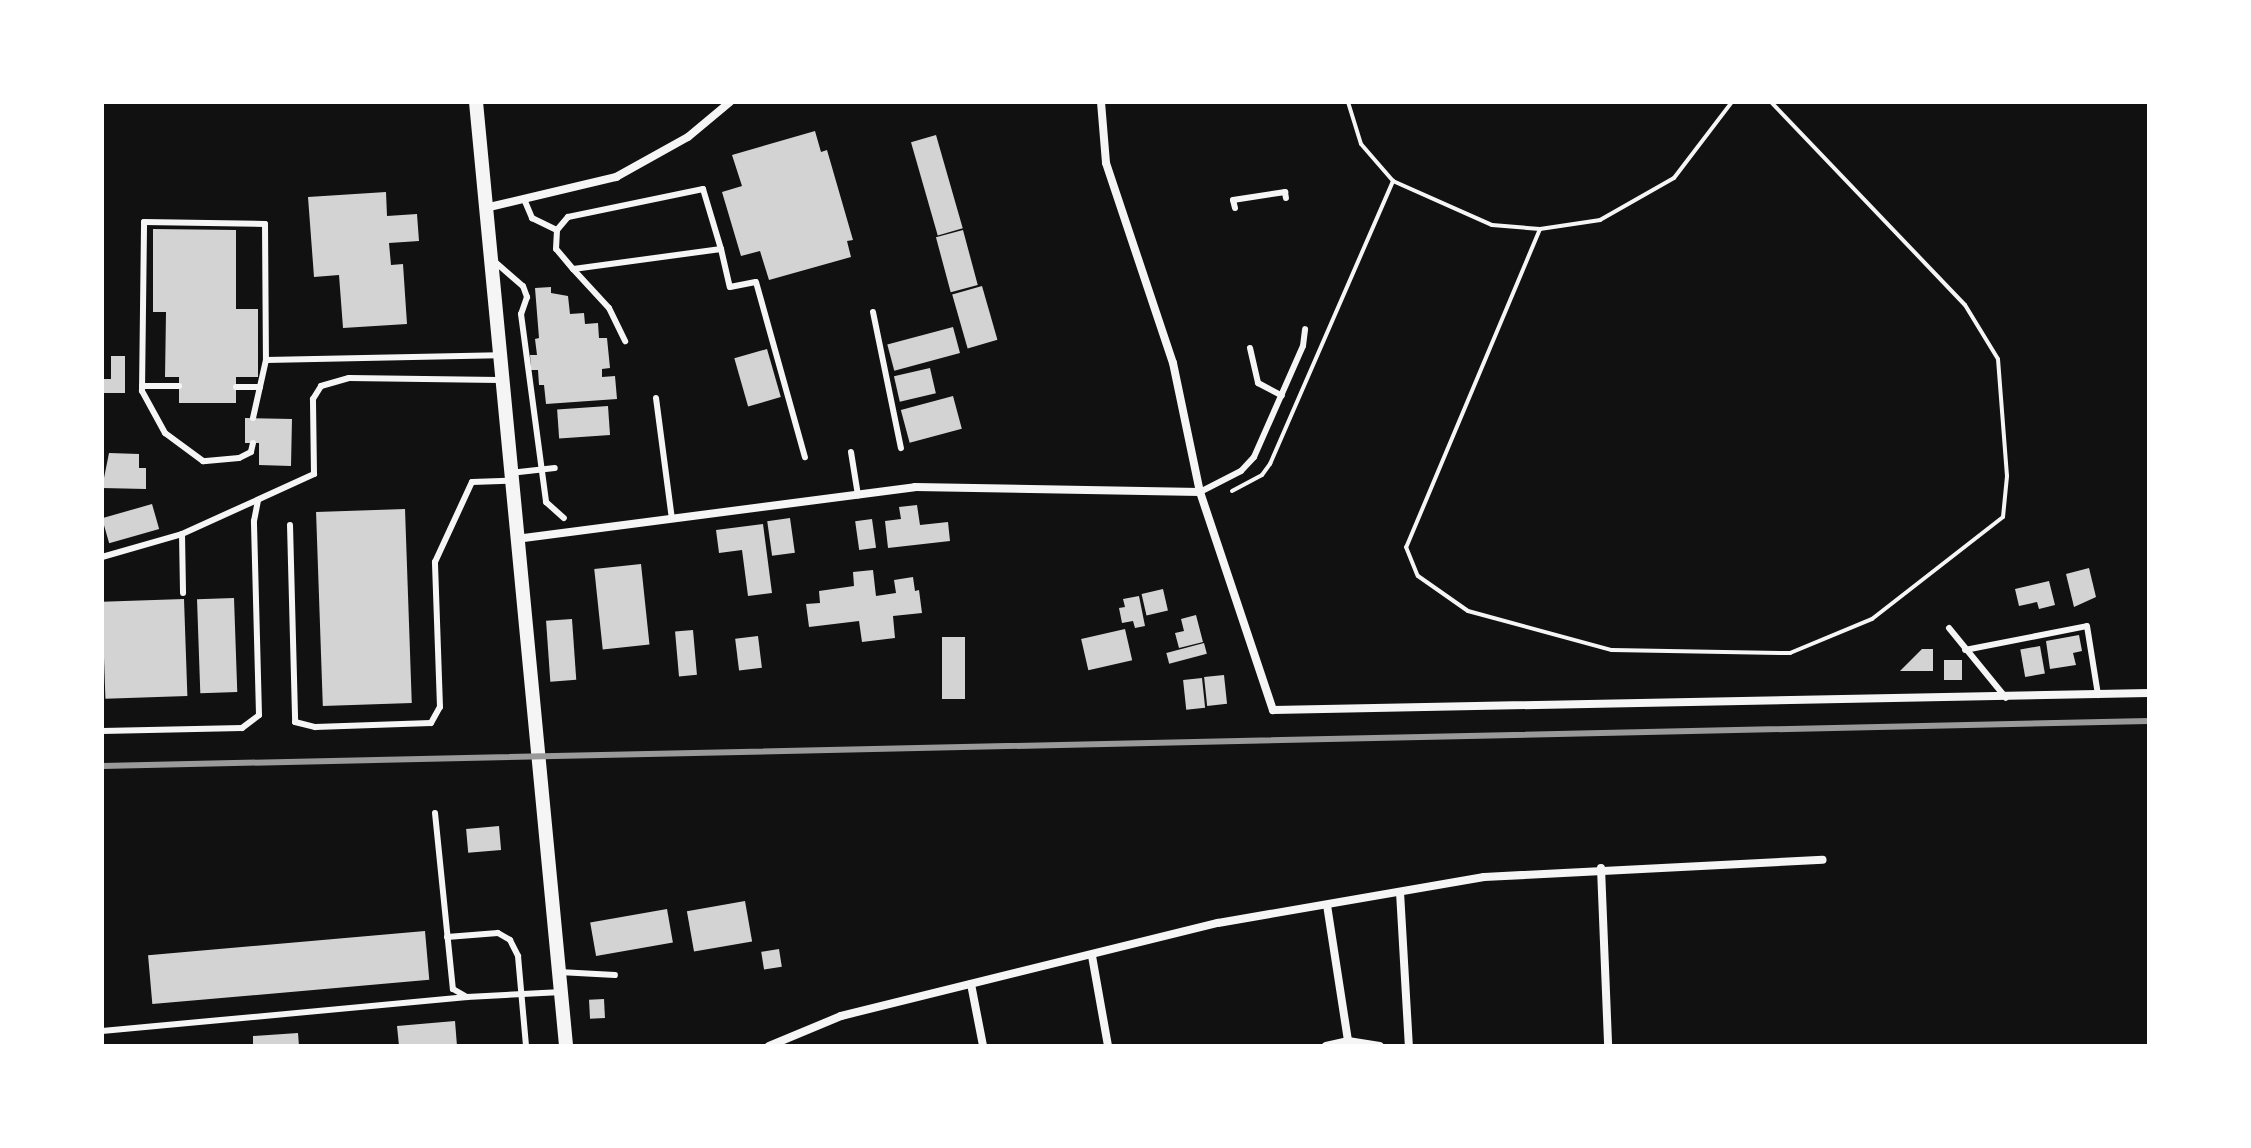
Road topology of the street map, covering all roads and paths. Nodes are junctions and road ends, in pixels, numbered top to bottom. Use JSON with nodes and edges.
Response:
{"nodes":[{"id":1,"x":476,"y":102,"type":"edge"},
{"id":2,"x":730,"y":102,"type":"edge"},
{"id":3,"x":1101,"y":102,"type":"edge"},
{"id":4,"x":1348,"y":102,"type":"edge"},
{"id":5,"x":1732,"y":102,"type":"edge"},
{"id":6,"x":1771,"y":102,"type":"edge"},
{"id":7,"x":1286,"y":198,"type":"dead end"},
{"id":8,"x":524,"y":199,"type":"junction"},
{"id":9,"x":1235,"y":208,"type":"dead end"},
{"id":10,"x":484,"y":209,"type":"junction"},
{"id":11,"x":1540,"y":229,"type":"junction"},
{"id":12,"x":557,"y":230,"type":"junction"},
{"id":13,"x":721,"y":249,"type":"junction"},
{"id":14,"x":488,"y":256,"type":"junction"},
{"id":15,"x":573,"y":269,"type":"junction"},
{"id":16,"x":873,"y":312,"type":"dead end"},
{"id":17,"x":1305,"y":329,"type":"dead end"},
{"id":18,"x":625,"y":341,"type":"dead end"},
{"id":19,"x":1250,"y":348,"type":"dead end"},
{"id":20,"x":498,"y":355,"type":"junction"},
{"id":21,"x":266,"y":360,"type":"junction"},
{"id":22,"x":499,"y":380,"type":"junction"},
{"id":23,"x":142,"y":386,"type":"junction"},
{"id":24,"x":179,"y":386,"type":"dead end"},
{"id":25,"x":236,"y":387,"type":"dead end"},
{"id":26,"x":260,"y":387,"type":"junction"},
{"id":27,"x":1282,"y":396,"type":"junction"},
{"id":28,"x":656,"y":398,"type":"dead end"},
{"id":29,"x":253,"y":418,"type":"dead end"},
{"id":30,"x":253,"y":443,"type":"dead end"},
{"id":31,"x":901,"y":448,"type":"dead end"},
{"id":32,"x":851,"y":452,"type":"dead end"},
{"id":33,"x":805,"y":457,"type":"dead end"},
{"id":34,"x":555,"y":468,"type":"dead end"},
{"id":35,"x":541,"y":470,"type":"junction"},
{"id":36,"x":508,"y":477,"type":"junction"},
{"id":37,"x":1200,"y":492,"type":"junction"},
{"id":38,"x":858,"y":495,"type":"junction"},
{"id":39,"x":258,"y":500,"type":"junction"},
{"id":40,"x":564,"y":518,"type":"dead end"},
{"id":41,"x":672,"y":519,"type":"junction"},
{"id":42,"x":290,"y":525,"type":"dead end"},
{"id":43,"x":182,"y":534,"type":"junction"},
{"id":44,"x":514,"y":539,"type":"junction"},
{"id":45,"x":102,"y":557,"type":"edge"},
{"id":46,"x":183,"y":593,"type":"dead end"},
{"id":47,"x":1949,"y":628,"type":"dead end"},
{"id":48,"x":1965,"y":650,"type":"junction"},
{"id":49,"x":2149,"y":693,"type":"edge"},
{"id":50,"x":2098,"y":695,"type":"junction"},
{"id":51,"x":2006,"y":698,"type":"junction"},
{"id":52,"x":102,"y":731,"type":"edge"},
{"id":53,"x":435,"y":813,"type":"dead end"},
{"id":54,"x":1823,"y":860,"type":"dead end"},
{"id":55,"x":1601,"y":868,"type":"junction"},
{"id":56,"x":1400,"y":892,"type":"junction"},
{"id":57,"x":1327,"y":905,"type":"junction"},
{"id":58,"x":447,"y":937,"type":"junction"},
{"id":59,"x":1092,"y":956,"type":"junction"},
{"id":60,"x":559,"y":972,"type":"junction"},
{"id":61,"x":615,"y":975,"type":"dead end"},
{"id":62,"x":971,"y":984,"type":"junction"},
{"id":63,"x":562,"y":992,"type":"junction"},
{"id":64,"x":520,"y":996,"type":"junction"},
{"id":65,"x":467,"y":997,"type":"junction"},
{"id":66,"x":102,"y":1031,"type":"edge"},
{"id":67,"x":1348,"y":1041,"type":"junction"},
{"id":68,"x":526,"y":1046,"type":"edge"},
{"id":69,"x":566,"y":1046,"type":"edge"},
{"id":70,"x":769,"y":1046,"type":"edge"},
{"id":71,"x":983,"y":1046,"type":"edge"},
{"id":72,"x":1108,"y":1046,"type":"edge"},
{"id":73,"x":1326,"y":1046,"type":"edge"},
{"id":74,"x":1380,"y":1046,"type":"edge"},
{"id":75,"x":1409,"y":1046,"type":"edge"},
{"id":76,"x":1608,"y":1046,"type":"edge"}],
"edges":[{"from":1,"to":10,"type":"street"},
{"from":2,"to":8,"type":"street"},
{"from":3,"to":37,"type":"street"},
{"from":4,"to":11,"type":"path"},
{"from":5,"to":11,"type":"path"},
{"from":6,"to":11,"type":"path"},
{"from":7,"to":9,"type":"lane"},
{"from":8,"to":10,"type":"street"},
{"from":8,"to":12,"type":"lane"},
{"from":10,"to":14,"type":"street"},
{"from":12,"to":13,"type":"lane"},
{"from":12,"to":15,"type":"lane"},
{"from":13,"to":15,"type":"lane"},
{"from":13,"to":33,"type":"lane"},
{"from":14,"to":20,"type":"street"},
{"from":14,"to":35,"type":"lane"},
{"from":15,"to":18,"type":"lane"},
{"from":16,"to":31,"type":"lane"},
{"from":17,"to":27,"type":"lane"},
{"from":19,"to":27,"type":"lane"},
{"from":20,"to":21,"type":"lane"},
{"from":20,"to":22,"type":"street"},
{"from":21,"to":23,"type":"lane"},
{"from":21,"to":26,"type":"lane"},
{"from":22,"to":36,"type":"street"},
{"from":22,"to":39,"type":"lane"},
{"from":23,"to":24,"type":"lane"},
{"from":23,"to":30,"type":"lane"},
{"from":25,"to":26,"type":"lane"},
{"from":26,"to":29,"type":"lane"},
{"from":27,"to":37,"type":"lane"},
{"from":28,"to":41,"type":"lane"},
{"from":32,"to":38,"type":"lane"},
{"from":34,"to":35,"type":"lane"},
{"from":35,"to":36,"type":"lane"},
{"from":35,"to":40,"type":"lane"},
{"from":36,"to":42,"type":"lane"},
{"from":36,"to":44,"type":"street"},
{"from":37,"to":38,"type":"street"},
{"from":37,"to":51,"type":"street"},
{"from":38,"to":41,"type":"street"},
{"from":39,"to":43,"type":"lane"},
{"from":39,"to":52,"type":"lane"},
{"from":41,"to":44,"type":"street"},
{"from":43,"to":45,"type":"lane"},
{"from":43,"to":46,"type":"lane"},
{"from":44,"to":60,"type":"street"},
{"from":47,"to":48,"type":"lane"},
{"from":48,"to":50,"type":"lane"},
{"from":48,"to":51,"type":"lane"},
{"from":49,"to":50,"type":"street"},
{"from":50,"to":51,"type":"street"},
{"from":53,"to":58,"type":"lane"},
{"from":54,"to":55,"type":"street"},
{"from":55,"to":56,"type":"street"},
{"from":55,"to":76,"type":"street"},
{"from":56,"to":57,"type":"street"},
{"from":56,"to":75,"type":"street"},
{"from":57,"to":59,"type":"street"},
{"from":57,"to":67,"type":"street"},
{"from":58,"to":64,"type":"lane"},
{"from":58,"to":65,"type":"lane"},
{"from":59,"to":62,"type":"street"},
{"from":59,"to":72,"type":"street"},
{"from":60,"to":61,"type":"lane"},
{"from":60,"to":63,"type":"street"},
{"from":62,"to":70,"type":"street"},
{"from":62,"to":71,"type":"street"},
{"from":63,"to":64,"type":"lane"},
{"from":63,"to":69,"type":"street"},
{"from":64,"to":65,"type":"lane"},
{"from":64,"to":68,"type":"lane"},
{"from":65,"to":66,"type":"lane"},
{"from":67,"to":73,"type":"street"},
{"from":67,"to":74,"type":"street"}]}
